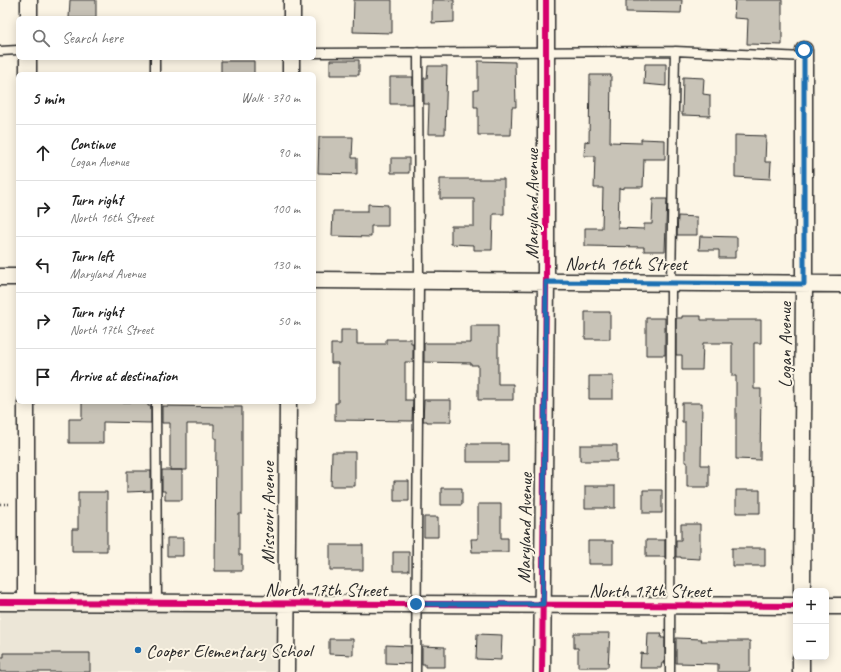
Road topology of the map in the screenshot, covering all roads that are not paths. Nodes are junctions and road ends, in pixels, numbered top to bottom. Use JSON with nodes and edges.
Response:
{"nodes":[{"id":1,"x":29,"y":0,"type":"edge"},
{"id":2,"x":292,"y":0,"type":"edge"},
{"id":3,"x":546,"y":0,"type":"edge"},
{"id":4,"x":29,"y":16,"type":"edge"},
{"id":5,"x":292,"y":16,"type":"edge"},
{"id":6,"x":0,"y":50,"type":"edge"},
{"id":7,"x":16,"y":50,"type":"edge"},
{"id":8,"x":546,"y":51,"type":"junction"},
{"id":9,"x":675,"y":51,"type":"junction"},
{"id":10,"x":418,"y":52,"type":"junction"},
{"id":11,"x":316,"y":53,"type":"edge"},
{"id":12,"x":804,"y":54,"type":"joint"},
{"id":13,"x":28,"y":60,"type":"edge"},
{"id":14,"x":155,"y":60,"type":"edge"},
{"id":15,"x":291,"y":60,"type":"edge"},
{"id":16,"x":28,"y":72,"type":"edge"},
{"id":17,"x":155,"y":72,"type":"edge"},
{"id":18,"x":291,"y":72,"type":"edge"},
{"id":19,"x":0,"y":277,"type":"edge"},
{"id":20,"x":16,"y":277,"type":"edge"},
{"id":21,"x":316,"y":280,"type":"edge"},
{"id":22,"x":419,"y":281,"type":"junction"},
{"id":23,"x":546,"y":282,"type":"junction"},
{"id":24,"x":671,"y":283,"type":"junction"},
{"id":25,"x":804,"y":284,"type":"junction"},
{"id":26,"x":841,"y":284,"type":"edge"},
{"id":27,"x":26,"y":404,"type":"edge"},
{"id":28,"x":156,"y":404,"type":"edge"},
{"id":29,"x":288,"y":404,"type":"edge"},
{"id":30,"x":802,"y":588,"type":"edge"},
{"id":31,"x":0,"y":602,"type":"edge"},
{"id":32,"x":26,"y":602,"type":"junction"},
{"id":33,"x":157,"y":603,"type":"junction"},
{"id":34,"x":286,"y":603,"type":"junction"},
{"id":35,"x":416,"y":604,"type":"junction"},
{"id":36,"x":543,"y":604,"type":"junction"},
{"id":37,"x":671,"y":605,"type":"junction"},
{"id":38,"x":793,"y":606,"type":"edge"},
{"id":39,"x":829,"y":606,"type":"edge"},
{"id":40,"x":841,"y":606,"type":"edge"},
{"id":41,"x":801,"y":660,"type":"edge"},
{"id":42,"x":286,"y":672,"type":"edge"},
{"id":43,"x":416,"y":672,"type":"edge"},
{"id":44,"x":542,"y":672,"type":"edge"},
{"id":45,"x":670,"y":672,"type":"edge"},
{"id":46,"x":801,"y":672,"type":"edge"}],
"edges":[{"from":1,"to":4,"type":"street"},
{"from":2,"to":5,"type":"street"},
{"from":3,"to":8,"type":"street","name":"Maryland Avenue"},
{"from":6,"to":7,"type":"lane"},
{"from":8,"to":9,"type":"lane"},
{"from":8,"to":10,"type":"lane"},
{"from":8,"to":23,"type":"street","name":"Maryland Avenue"},
{"from":9,"to":12,"type":"lane"},
{"from":9,"to":24,"type":"lane"},
{"from":10,"to":11,"type":"lane"},
{"from":10,"to":22,"type":"lane"},
{"from":12,"to":25,"type":"street","name":"Logan Avenue"},
{"from":13,"to":16,"type":"street"},
{"from":14,"to":17,"type":"lane"},
{"from":15,"to":18,"type":"street"},
{"from":19,"to":20,"type":"street"},
{"from":21,"to":22,"type":"street","name":"North 16th Street"},
{"from":22,"to":23,"type":"street","name":"North 16th Street"},
{"from":22,"to":35,"type":"lane"},
{"from":23,"to":24,"type":"street","name":"North 16th Street"},
{"from":23,"to":36,"type":"street","name":"Maryland Avenue"},
{"from":24,"to":25,"type":"street","name":"North 16th Street"},
{"from":24,"to":37,"type":"lane"},
{"from":25,"to":26,"type":"street","name":"North 16th Street"},
{"from":25,"to":30,"type":"street","name":"Logan Avenue"},
{"from":27,"to":32,"type":"street"},
{"from":28,"to":33,"type":"lane"},
{"from":29,"to":34,"type":"street","name":"Missouri Avenue"},
{"from":31,"to":32,"type":"street","name":"North 17th Street"},
{"from":32,"to":33,"type":"street","name":"North 17th Street"},
{"from":33,"to":34,"type":"street","name":"North 17th Street"},
{"from":34,"to":35,"type":"street","name":"North 17th Street"},
{"from":34,"to":42,"type":"street","name":"Missouri Avenue"},
{"from":35,"to":36,"type":"street","name":"North 17th Street"},
{"from":35,"to":43,"type":"lane"},
{"from":36,"to":37,"type":"street","name":"North 17th Street"},
{"from":36,"to":44,"type":"street","name":"Maryland Avenue"},
{"from":37,"to":38,"type":"street","name":"North 17th Street"},
{"from":37,"to":45,"type":"lane"},
{"from":39,"to":40,"type":"street"},
{"from":41,"to":46,"type":"street"}]}
